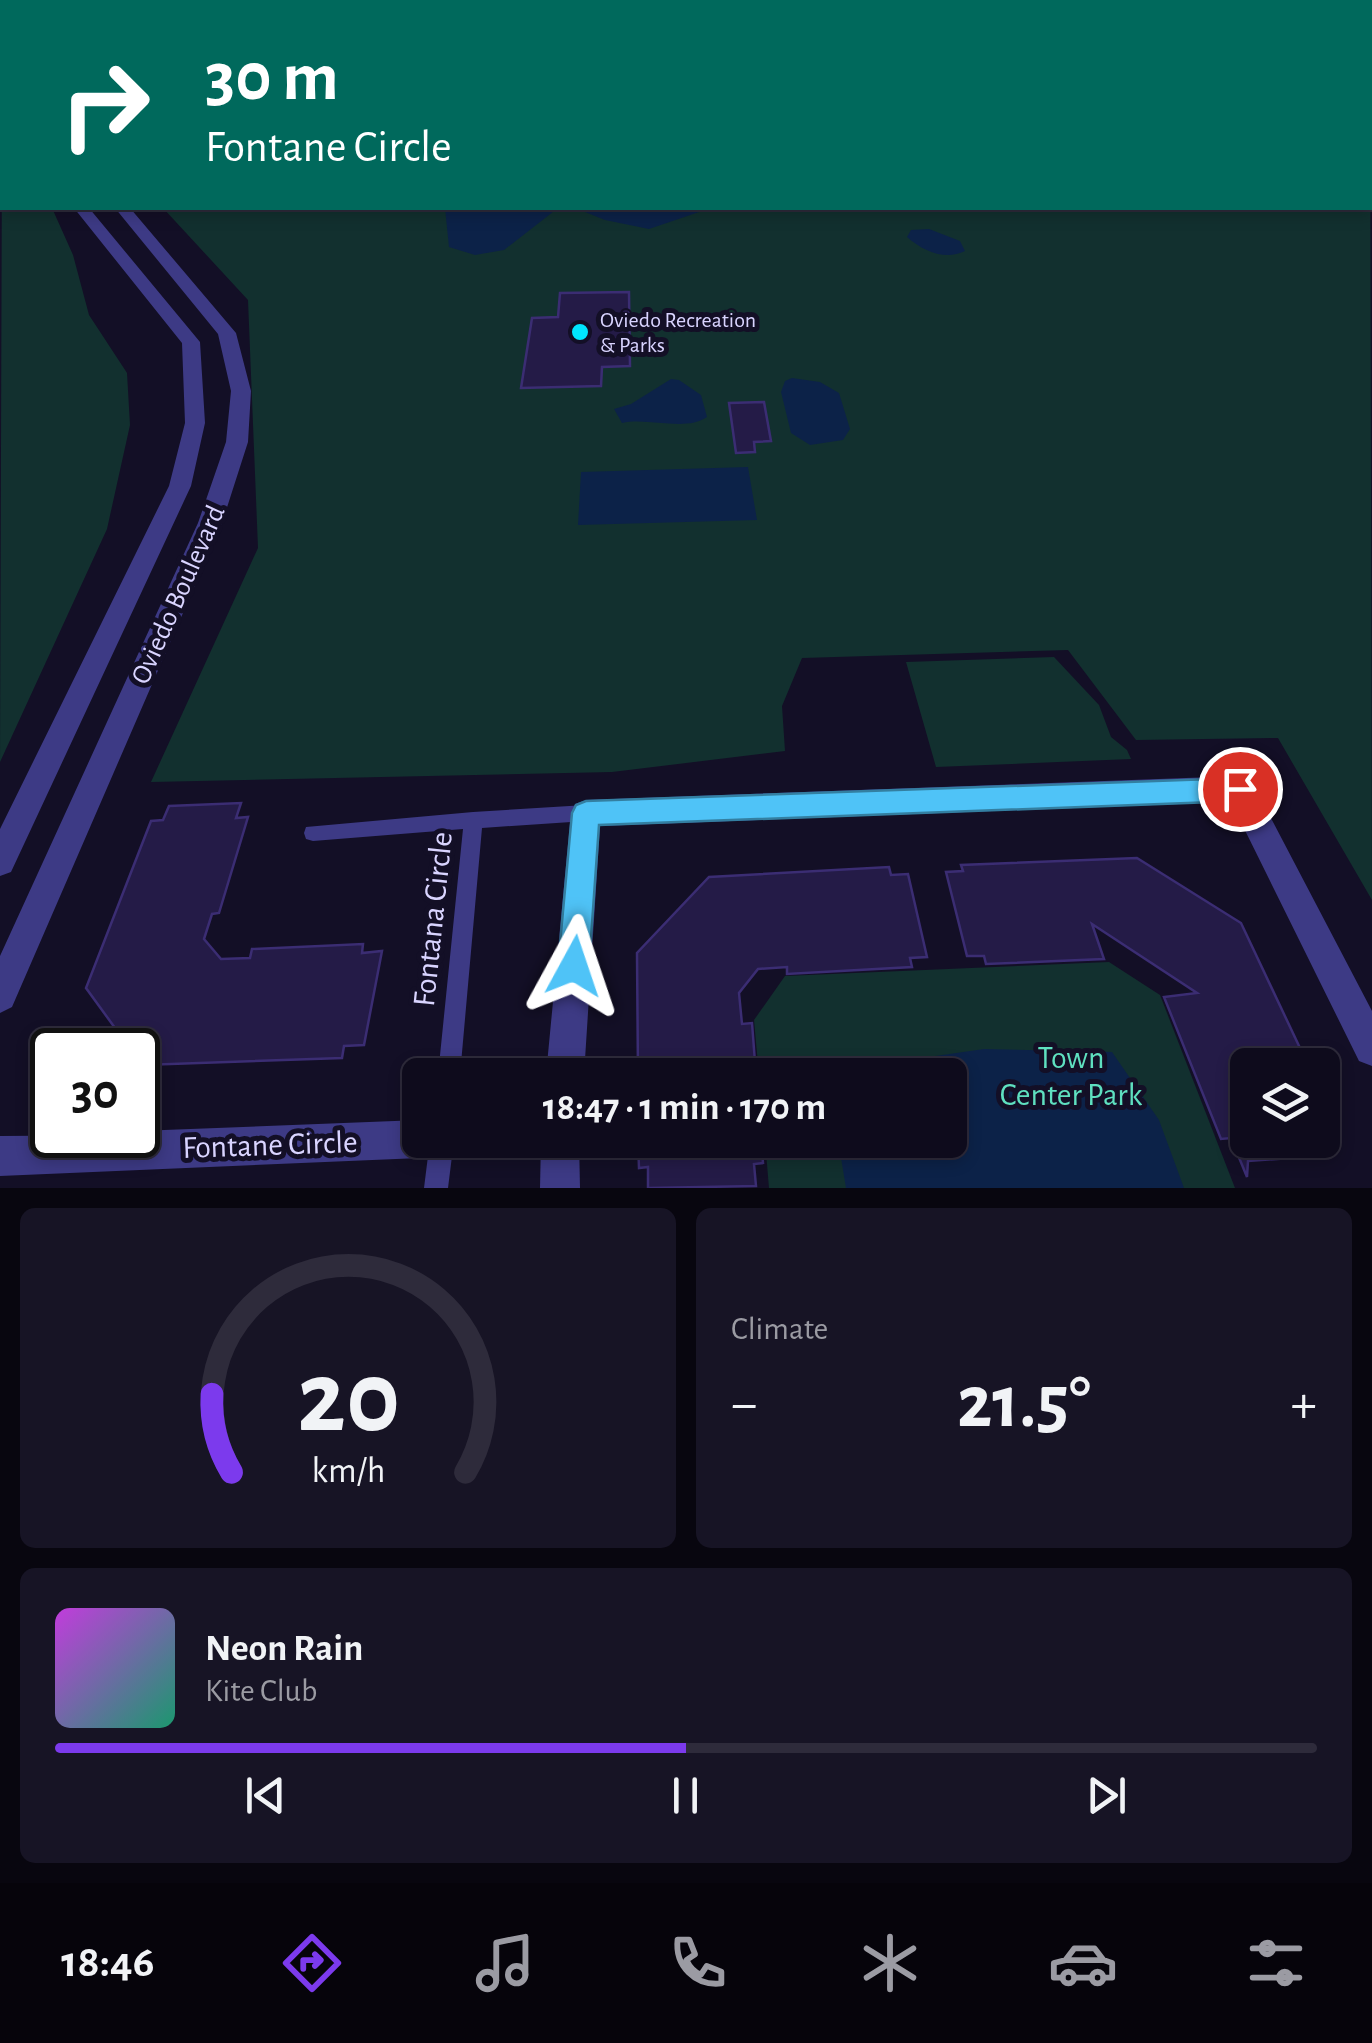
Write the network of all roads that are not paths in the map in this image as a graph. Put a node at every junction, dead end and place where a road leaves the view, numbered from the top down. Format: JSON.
{"nodes":[{"id":1,"x":1328,"y":0,"type":"edge"},
{"id":2,"x":1372,"y":0,"type":"edge"},
{"id":3,"x":83,"y":210,"type":"edge"},
{"id":4,"x":124,"y":210,"type":"edge"},
{"id":5,"x":586,"y":813,"type":"junction"},
{"id":6,"x":473,"y":820,"type":"junction"},
{"id":7,"x":313,"y":833,"type":"dead end"},
{"id":8,"x":0,"y":862,"type":"edge"},
{"id":9,"x":0,"y":995,"type":"edge"},
{"id":10,"x":1372,"y":1048,"type":"edge"},
{"id":11,"x":451,"y":1058,"type":"edge"},
{"id":12,"x":566,"y":1058,"type":"edge"},
{"id":13,"x":402,"y":1140,"type":"edge"},
{"id":14,"x":0,"y":1156,"type":"edge"},
{"id":15,"x":440,"y":1158,"type":"edge"},
{"id":16,"x":560,"y":1158,"type":"edge"},
{"id":17,"x":436,"y":1188,"type":"edge"},
{"id":18,"x":560,"y":1188,"type":"edge"}],
"edges":[{"from":1,"to":2,"type":"street"},
{"from":3,"to":8,"type":"street","name":"Oviedo Boulevard"},
{"from":4,"to":9,"type":"street","name":"Oviedo Boulevard"},
{"from":5,"to":6,"type":"lane","name":"Fontana Circle"},
{"from":5,"to":10,"type":"street"},
{"from":5,"to":12,"type":"street"},
{"from":6,"to":7,"type":"lane"},
{"from":6,"to":11,"type":"lane","name":"Fontana Circle"},
{"from":13,"to":14,"type":"street","name":"Fontane Circle"},
{"from":15,"to":17,"type":"lane"},
{"from":16,"to":18,"type":"street"}]}
